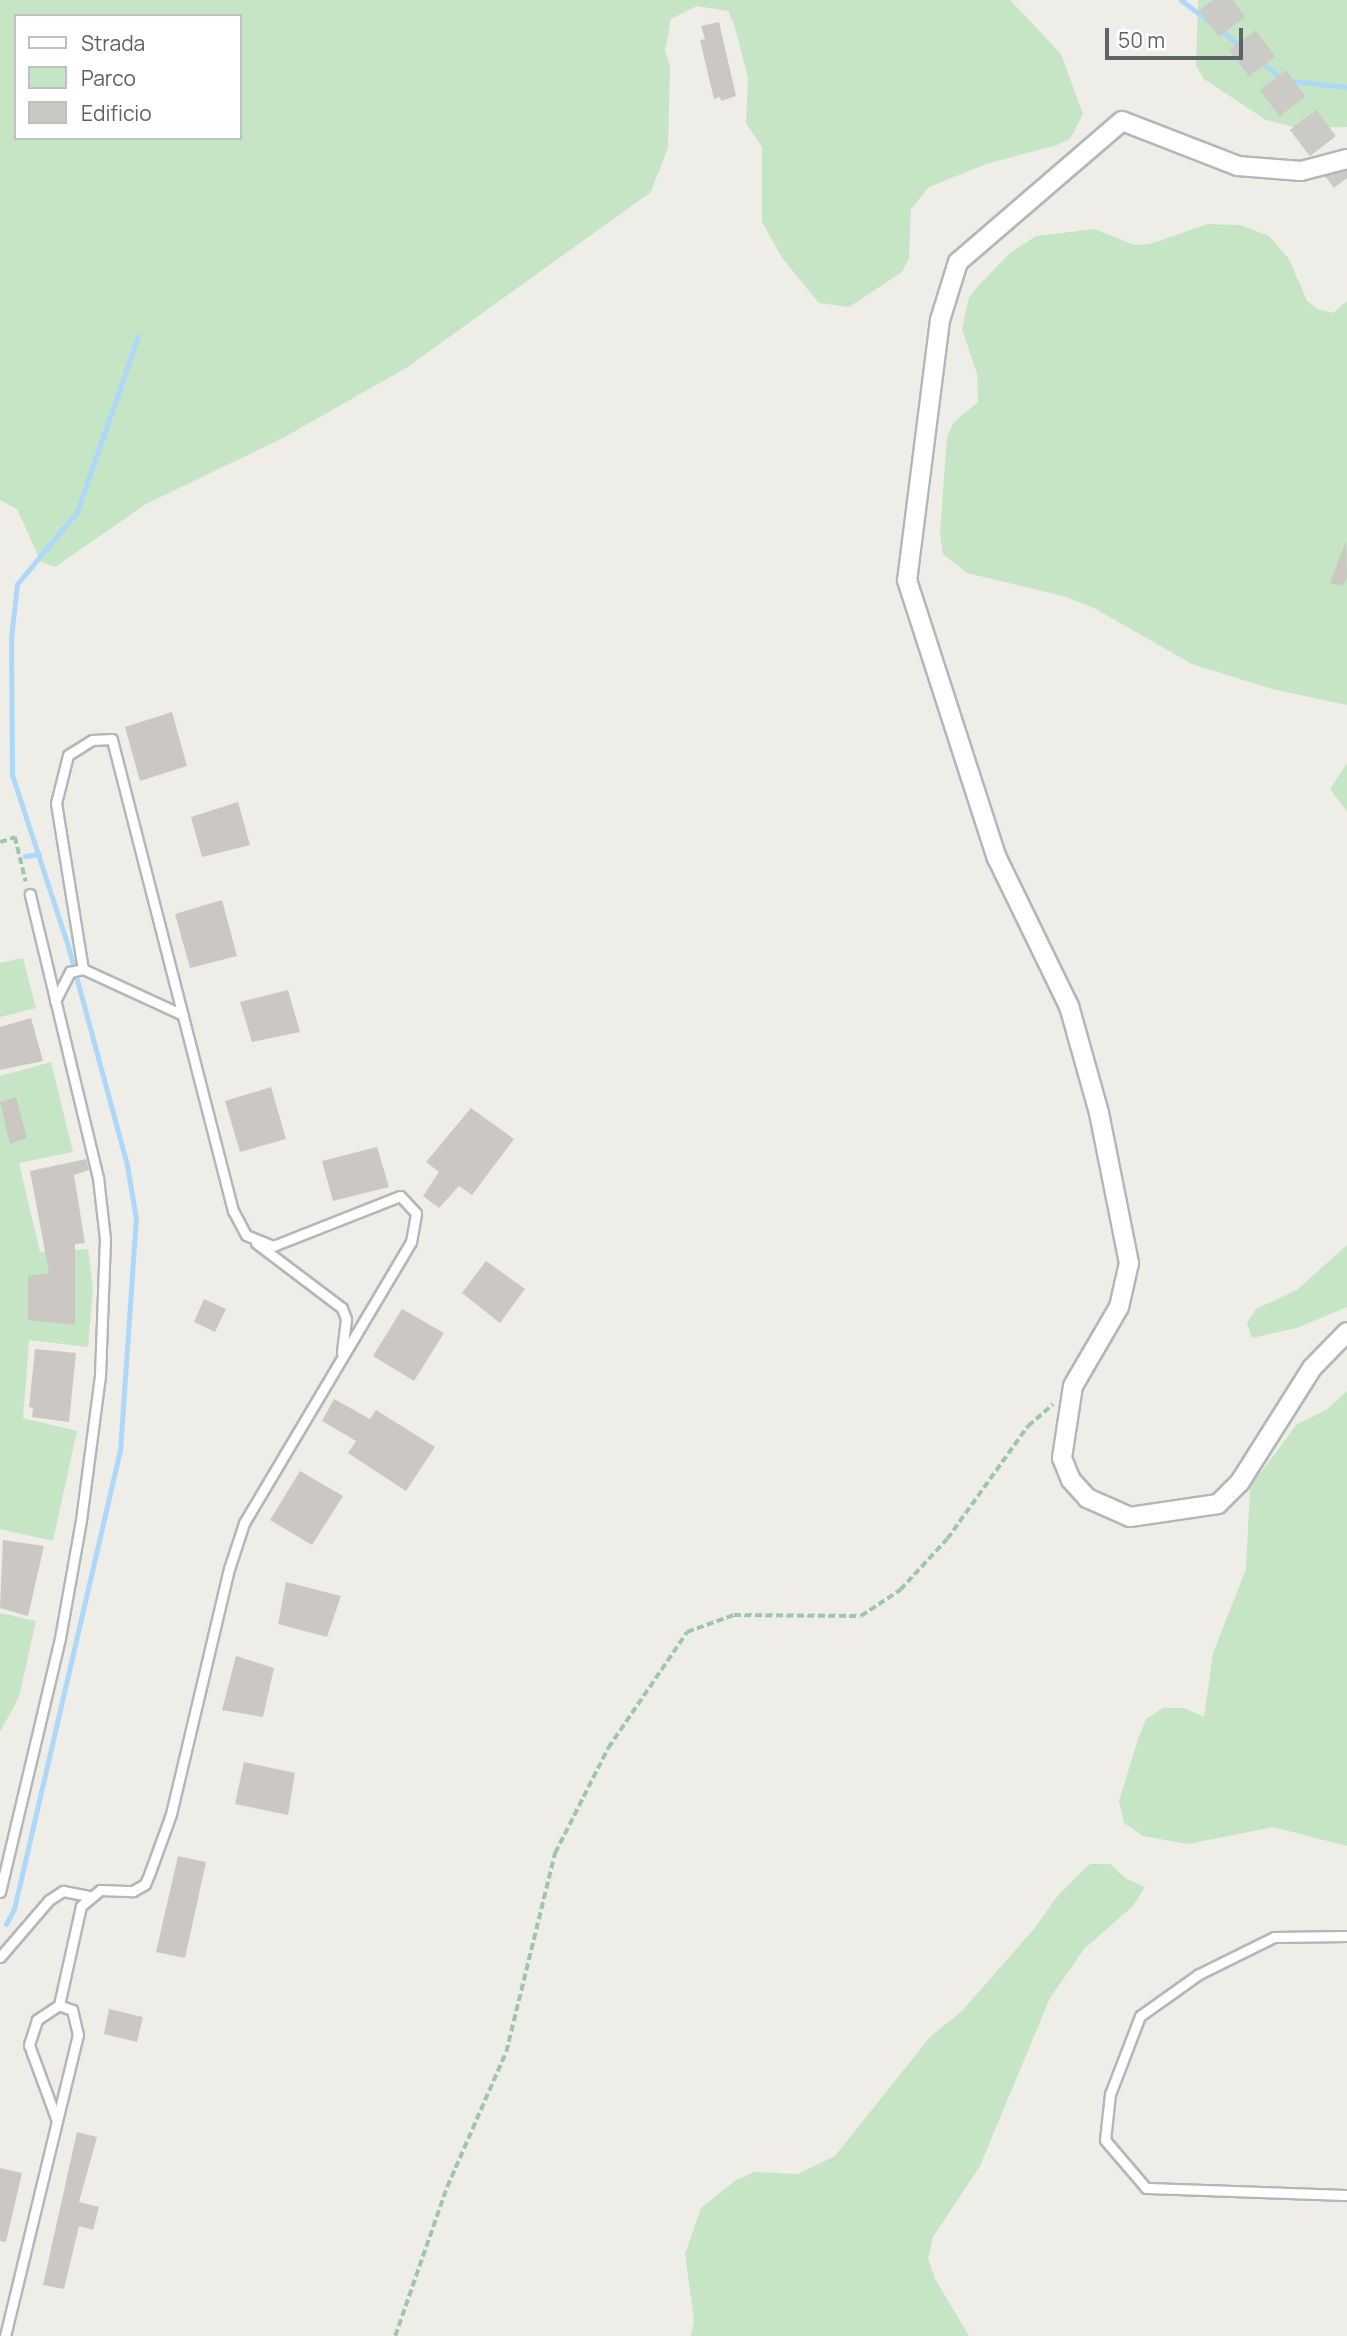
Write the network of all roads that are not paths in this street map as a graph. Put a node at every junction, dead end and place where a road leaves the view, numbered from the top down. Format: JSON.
{"nodes":[{"id":1,"x":1347,"y":159,"type":"edge"},
{"id":2,"x":30,"y":894,"type":"road end"},
{"id":3,"x":82,"y":970,"type":"junction"},
{"id":4,"x":55,"y":1001,"type":"junction"},
{"id":5,"x":183,"y":1015,"type":"junction"},
{"id":6,"x":246,"y":1235,"type":"junction"},
{"id":7,"x":1347,"y":1332,"type":"edge"},
{"id":8,"x":341,"y":1359,"type":"junction"},
{"id":9,"x":0,"y":1838,"type":"edge"},
{"id":10,"x":12,"y":1841,"type":"junction"},
{"id":11,"x":0,"y":1892,"type":"edge"},
{"id":12,"x":88,"y":1896,"type":"junction"},
{"id":13,"x":1347,"y":1936,"type":"edge"},
{"id":14,"x":0,"y":1957,"type":"edge"},
{"id":15,"x":60,"y":2005,"type":"junction"},
{"id":16,"x":57,"y":2121,"type":"junction"},
{"id":17,"x":1347,"y":2195,"type":"edge"},
{"id":18,"x":5,"y":2336,"type":"edge"}],
"edges":[{"from":1,"to":7,"type":"street"},
{"from":2,"to":4,"type":"lane"},
{"from":3,"to":4,"type":"lane"},
{"from":3,"to":5,"type":"lane"},
{"from":3,"to":5,"type":"lane"},
{"from":4,"to":10,"type":"lane"},
{"from":5,"to":6,"type":"lane"},
{"from":6,"to":8,"type":"lane"},
{"from":6,"to":8,"type":"lane"},
{"from":8,"to":12,"type":"lane"},
{"from":9,"to":10,"type":"lane"},
{"from":10,"to":11,"type":"lane"},
{"from":12,"to":14,"type":"lane"},
{"from":12,"to":15,"type":"lane"},
{"from":13,"to":17,"type":"lane"},
{"from":15,"to":16,"type":"lane"},
{"from":15,"to":16,"type":"lane"},
{"from":16,"to":18,"type":"lane"}]}
